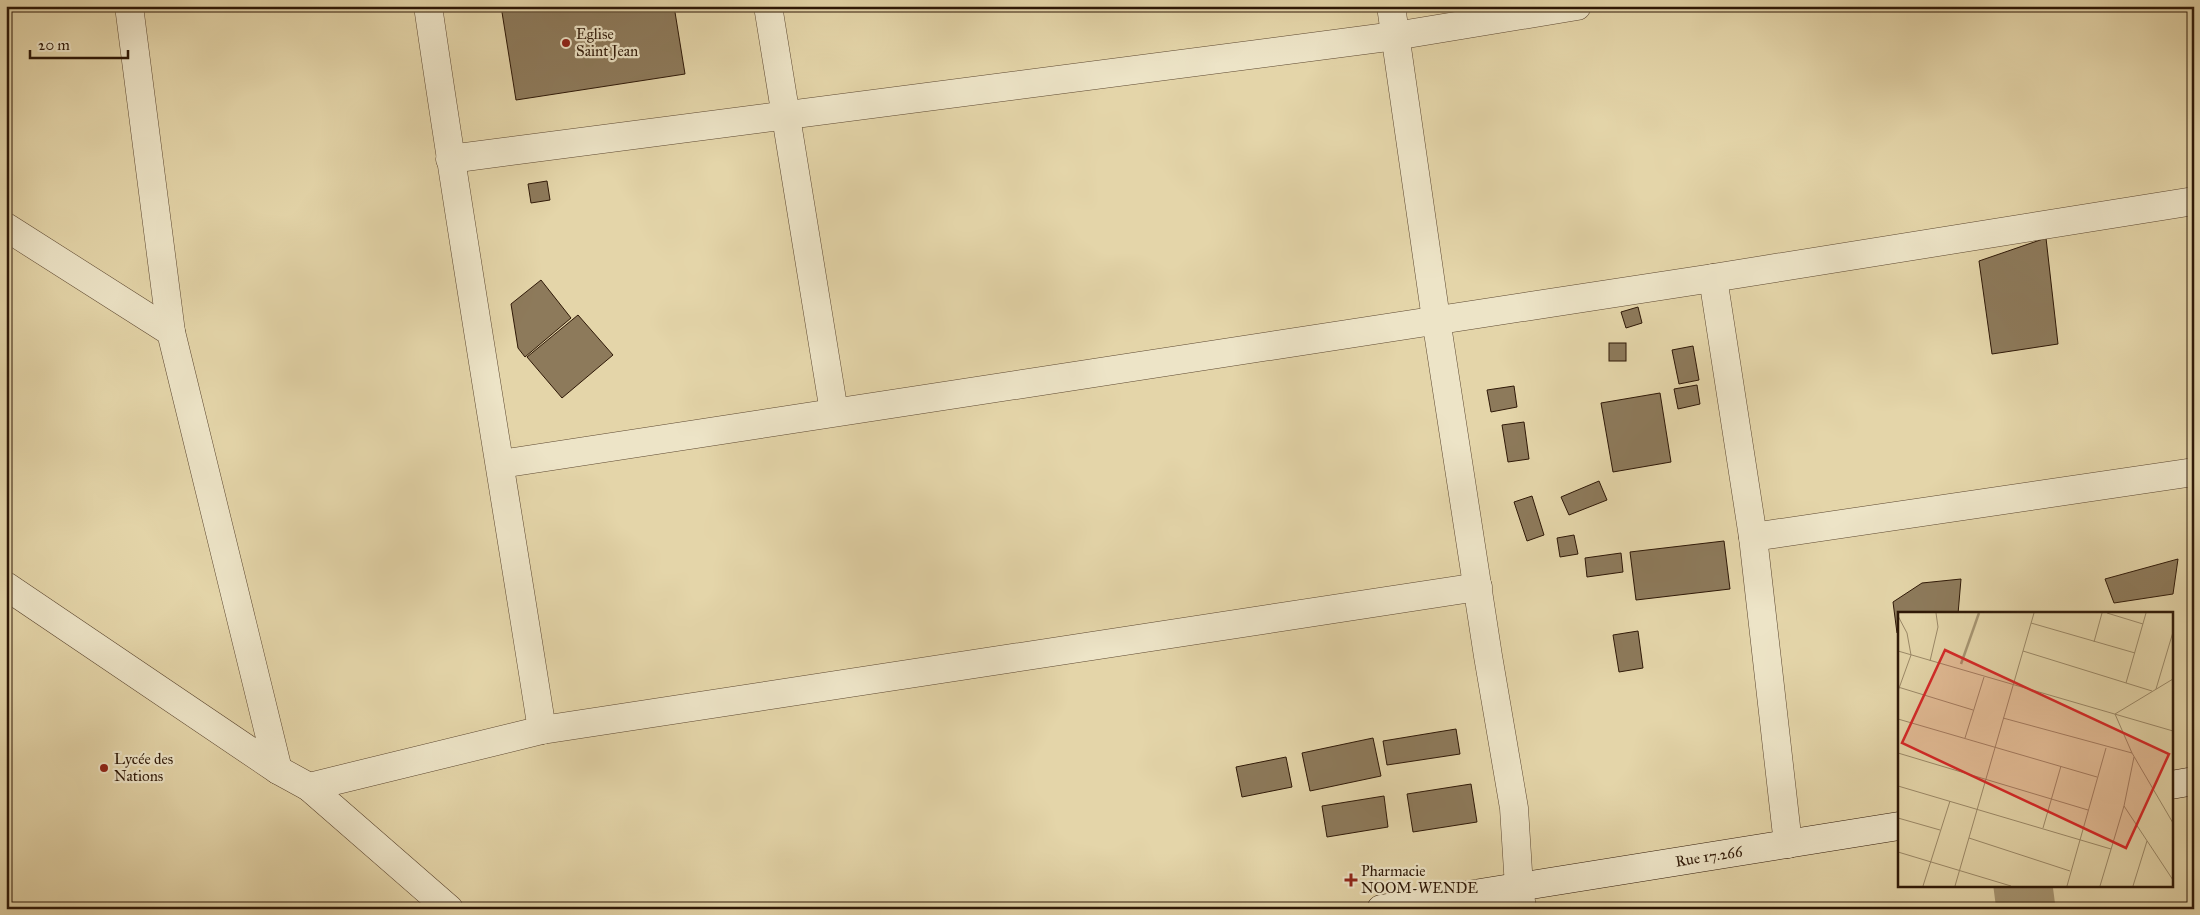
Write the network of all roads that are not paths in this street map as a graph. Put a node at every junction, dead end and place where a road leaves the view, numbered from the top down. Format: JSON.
{"nodes":[{"id":1,"x":129,"y":6,"type":"edge"},
{"id":2,"x":428,"y":6,"type":"edge"},
{"id":3,"x":768,"y":6,"type":"edge"},
{"id":4,"x":1391,"y":6,"type":"edge"},
{"id":5,"x":1577,"y":6,"type":"edge"},
{"id":6,"x":1394,"y":36,"type":"junction"},
{"id":7,"x":786,"y":115,"type":"junction"},
{"id":8,"x":450,"y":159,"type":"junction"},
{"id":9,"x":2194,"y":201,"type":"edge"},
{"id":10,"x":6,"y":227,"type":"edge"},
{"id":11,"x":1713,"y":278,"type":"junction"},
{"id":12,"x":1436,"y":319,"type":"junction"},
{"id":13,"x":171,"y":332,"type":"junction"},
{"id":14,"x":834,"y":412,"type":"junction"},
{"id":15,"x":500,"y":464,"type":"junction"},
{"id":16,"x":2194,"y":472,"type":"edge"},
{"id":17,"x":1754,"y":537,"type":"junction"},
{"id":18,"x":6,"y":586,"type":"edge"},
{"id":19,"x":1478,"y":587,"type":"junction"},
{"id":20,"x":542,"y":730,"type":"junction"},
{"id":21,"x":278,"y":770,"type":"junction"},
{"id":22,"x":2194,"y":781,"type":"edge"},
{"id":23,"x":2172,"y":785,"type":"edge"},
{"id":24,"x":309,"y":787,"type":"junction"},
{"id":25,"x":1898,"y":826,"type":"edge"},
{"id":26,"x":1788,"y":844,"type":"junction"},
{"id":27,"x":1520,"y":898,"type":"edge"},
{"id":28,"x":449,"y":909,"type":"edge"},
{"id":29,"x":1381,"y":909,"type":"edge"}],
"edges":[{"from":1,"to":13,"type":"street"},
{"from":2,"to":8,"type":"street"},
{"from":3,"to":7,"type":"street"},
{"from":4,"to":6,"type":"street"},
{"from":5,"to":6,"type":"street"},
{"from":6,"to":7,"type":"street"},
{"from":6,"to":12,"type":"street"},
{"from":7,"to":8,"type":"street"},
{"from":7,"to":14,"type":"street"},
{"from":8,"to":15,"type":"street"},
{"from":9,"to":11,"type":"street"},
{"from":10,"to":13,"type":"street"},
{"from":11,"to":12,"type":"street"},
{"from":11,"to":17,"type":"street"},
{"from":12,"to":14,"type":"street"},
{"from":12,"to":19,"type":"street"},
{"from":13,"to":21,"type":"street"},
{"from":14,"to":15,"type":"street"},
{"from":15,"to":20,"type":"street"},
{"from":16,"to":17,"type":"street"},
{"from":17,"to":26,"type":"street"},
{"from":18,"to":21,"type":"street"},
{"from":19,"to":20,"type":"street"},
{"from":19,"to":27,"type":"street"},
{"from":20,"to":24,"type":"street"},
{"from":21,"to":24,"type":"street"},
{"from":22,"to":23,"type":"street"},
{"from":24,"to":28,"type":"street"},
{"from":25,"to":26,"type":"street","name":"Rue 17.266"},
{"from":26,"to":27,"type":"street","name":"Rue 17.266"},
{"from":27,"to":29,"type":"street","name":"Rue 17.266"}]}
